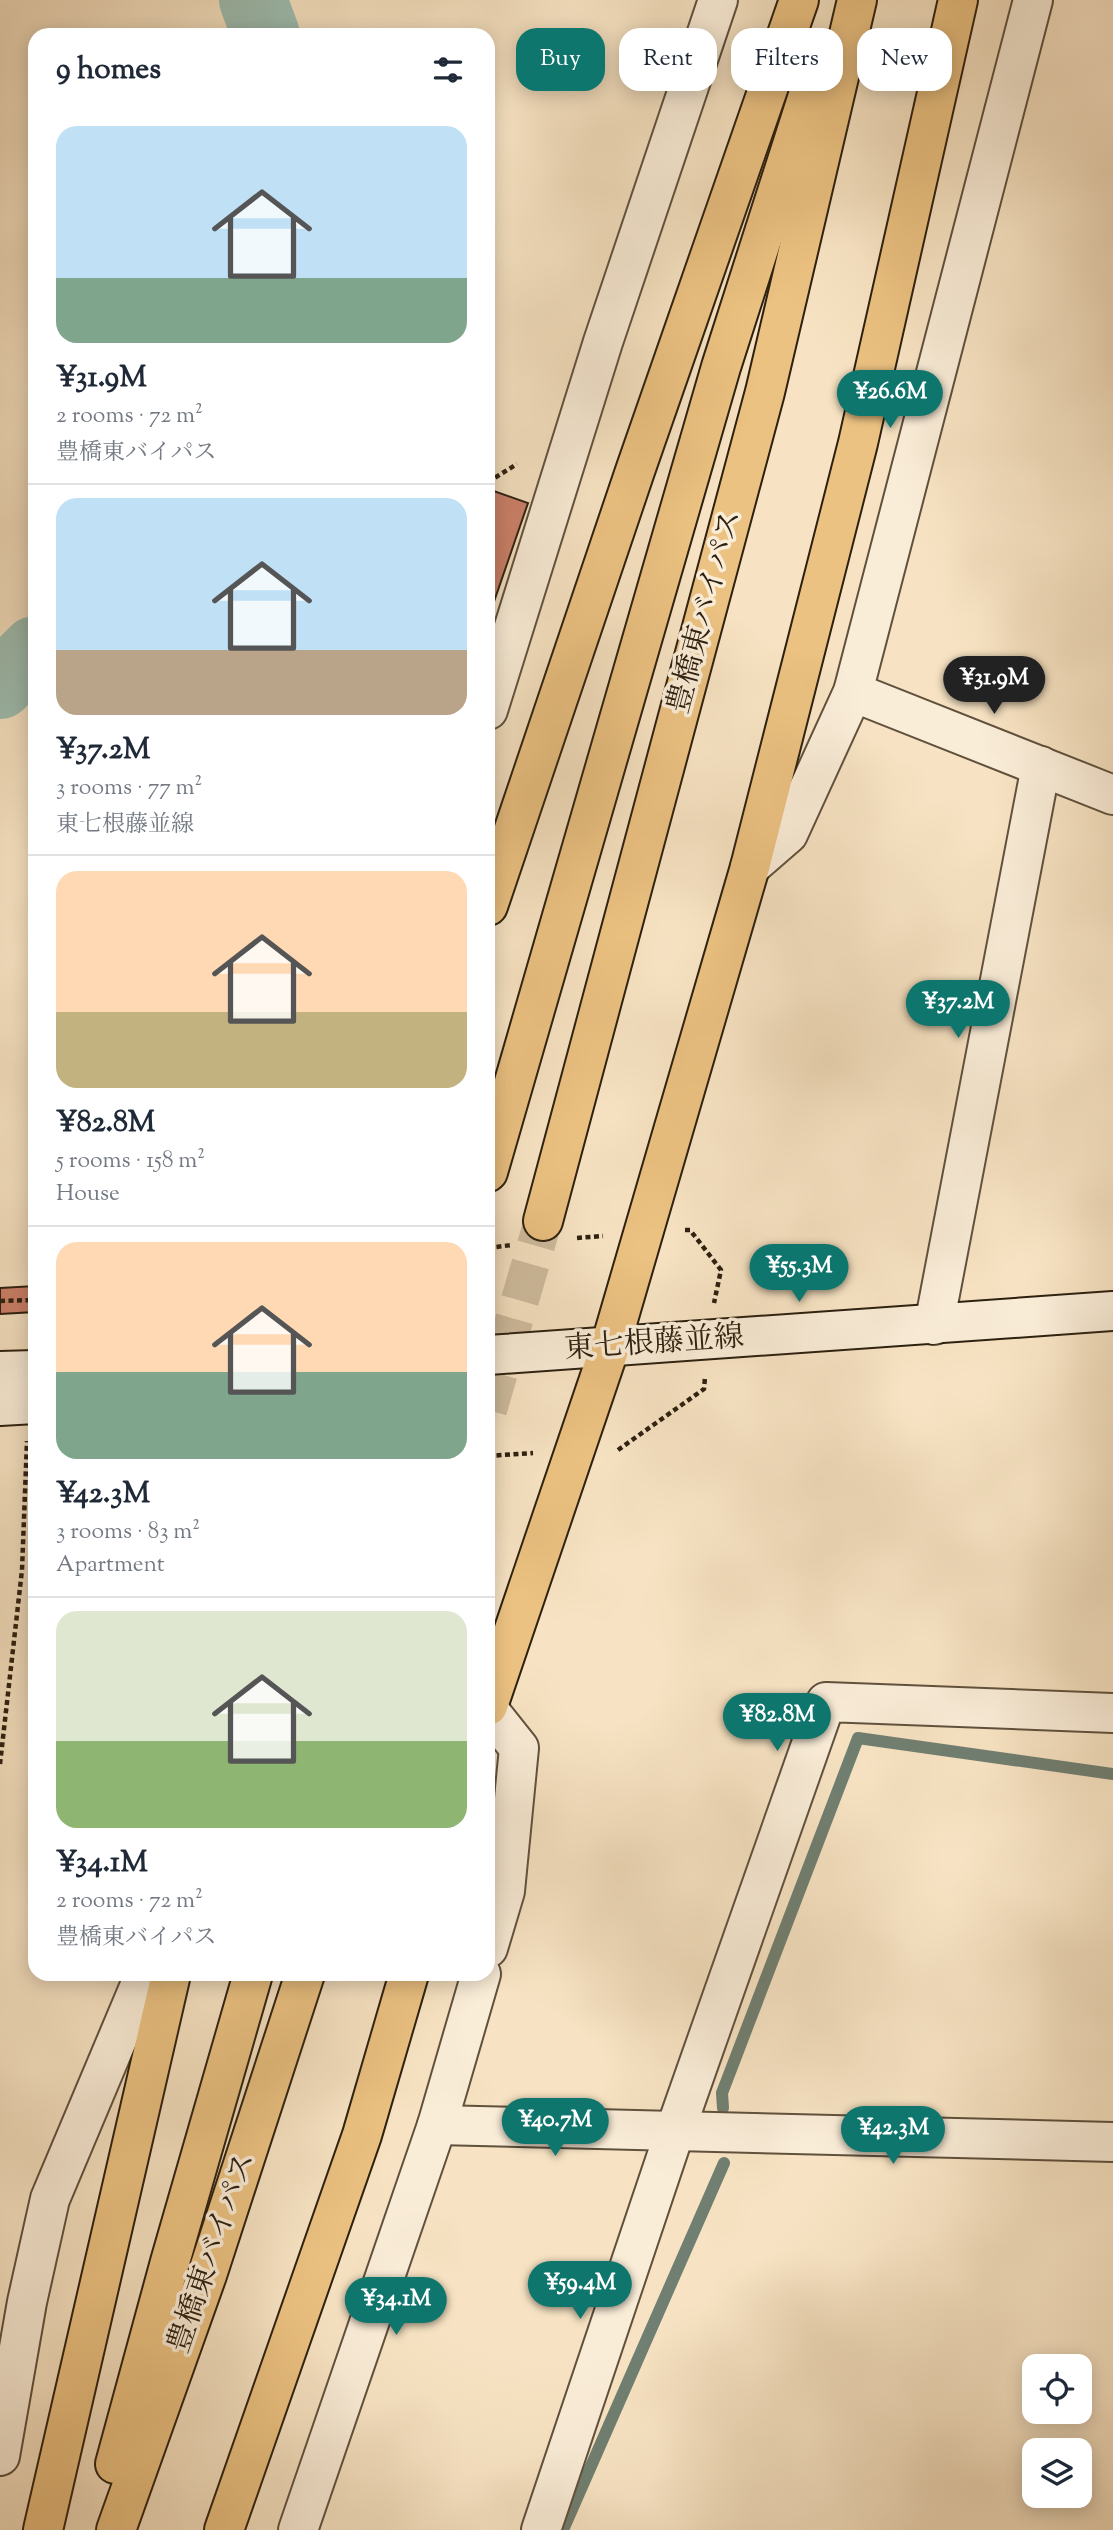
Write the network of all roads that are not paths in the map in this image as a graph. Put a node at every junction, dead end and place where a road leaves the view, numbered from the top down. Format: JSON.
{"nodes":[{"id":1,"x":718,"y":0,"type":"edge"},
{"id":2,"x":799,"y":0,"type":"edge"},
{"id":3,"x":838,"y":0,"type":"edge"},
{"id":4,"x":857,"y":0,"type":"edge"},
{"id":5,"x":958,"y":0,"type":"edge"},
{"id":6,"x":1033,"y":0,"type":"edge"},
{"id":7,"x":495,"y":688,"type":"edge"},
{"id":8,"x":853,"y":692,"type":"junction"},
{"id":9,"x":1041,"y":766,"type":"junction"},
{"id":10,"x":1113,"y":795,"type":"edge"},
{"id":11,"x":750,"y":867,"type":"junction"},
{"id":12,"x":495,"y":885,"type":"edge"},
{"id":13,"x":495,"y":1148,"type":"edge"},
{"id":14,"x":543,"y":1221,"type":"tunnel mouth"},
{"id":15,"x":1113,"y":1311,"type":"edge"},
{"id":16,"x":934,"y":1325,"type":"junction"},
{"id":17,"x":610,"y":1347,"type":"junction"},
{"id":18,"x":495,"y":1354,"type":"edge"},
{"id":19,"x":28,"y":1370,"type":"edge"},
{"id":20,"x":0,"y":1371,"type":"edge"},
{"id":21,"x":0,"y":1406,"type":"edge"},
{"id":22,"x":28,"y":1419,"type":"edge"},
{"id":23,"x":495,"y":1686,"type":"edge"},
{"id":24,"x":1113,"y":1713,"type":"edge"},
{"id":25,"x":495,"y":1716,"type":"edge"},
{"id":26,"x":495,"y":1925,"type":"edge"},
{"id":27,"x":143,"y":1981,"type":"edge"},
{"id":28,"x":169,"y":1981,"type":"edge"},
{"id":29,"x":251,"y":1981,"type":"edge"},
{"id":30,"x":303,"y":1981,"type":"edge"},
{"id":31,"x":407,"y":1981,"type":"edge"},
{"id":32,"x":479,"y":1981,"type":"edge"},
{"id":33,"x":438,"y":2125,"type":"junction"},
{"id":34,"x":675,"y":2131,"type":"junction"},
{"id":35,"x":1113,"y":2142,"type":"edge"},
{"id":36,"x":13,"y":2302,"type":"edge"},
{"id":37,"x":0,"y":2456,"type":"edge"},
{"id":38,"x":43,"y":2530,"type":"edge"},
{"id":39,"x":97,"y":2530,"type":"edge"},
{"id":40,"x":116,"y":2530,"type":"edge"},
{"id":41,"x":224,"y":2530,"type":"edge"},
{"id":42,"x":298,"y":2530,"type":"edge"},
{"id":43,"x":541,"y":2530,"type":"edge"}],
"edges":[{"from":1,"to":7,"type":"street"},
{"from":2,"to":12,"type":"highway"},
{"from":3,"to":13,"type":"highway","name":"豊橋東バイパス"},
{"from":4,"to":14,"type":"highway","name":"豊橋東バイパス"},
{"from":5,"to":11,"type":"highway"},
{"from":6,"to":8,"type":"street"},
{"from":8,"to":9,"type":"street"},
{"from":8,"to":11,"type":"street"},
{"from":9,"to":10,"type":"street"},
{"from":9,"to":16,"type":"street"},
{"from":11,"to":17,"type":"highway"},
{"from":15,"to":16,"type":"street","name":"東七根藤並線"},
{"from":16,"to":17,"type":"street","name":"東七根藤並線"},
{"from":17,"to":18,"type":"street","name":"東七根藤並線"},
{"from":17,"to":23,"type":"highway"},
{"from":19,"to":20,"type":"street"},
{"from":21,"to":22,"type":"street"},
{"from":24,"to":34,"type":"street"},
{"from":25,"to":26,"type":"street"},
{"from":27,"to":36,"type":"street"},
{"from":28,"to":38,"type":"highway"},
{"from":29,"to":39,"type":"highway","name":"豊橋東バイパス"},
{"from":30,"to":40,"type":"highway","name":"豊橋東バイパス"},
{"from":31,"to":41,"type":"highway"},
{"from":32,"to":33,"type":"street"},
{"from":33,"to":34,"type":"street"},
{"from":33,"to":42,"type":"street"},
{"from":34,"to":35,"type":"street"},
{"from":34,"to":43,"type":"street"},
{"from":36,"to":37,"type":"street"}]}
